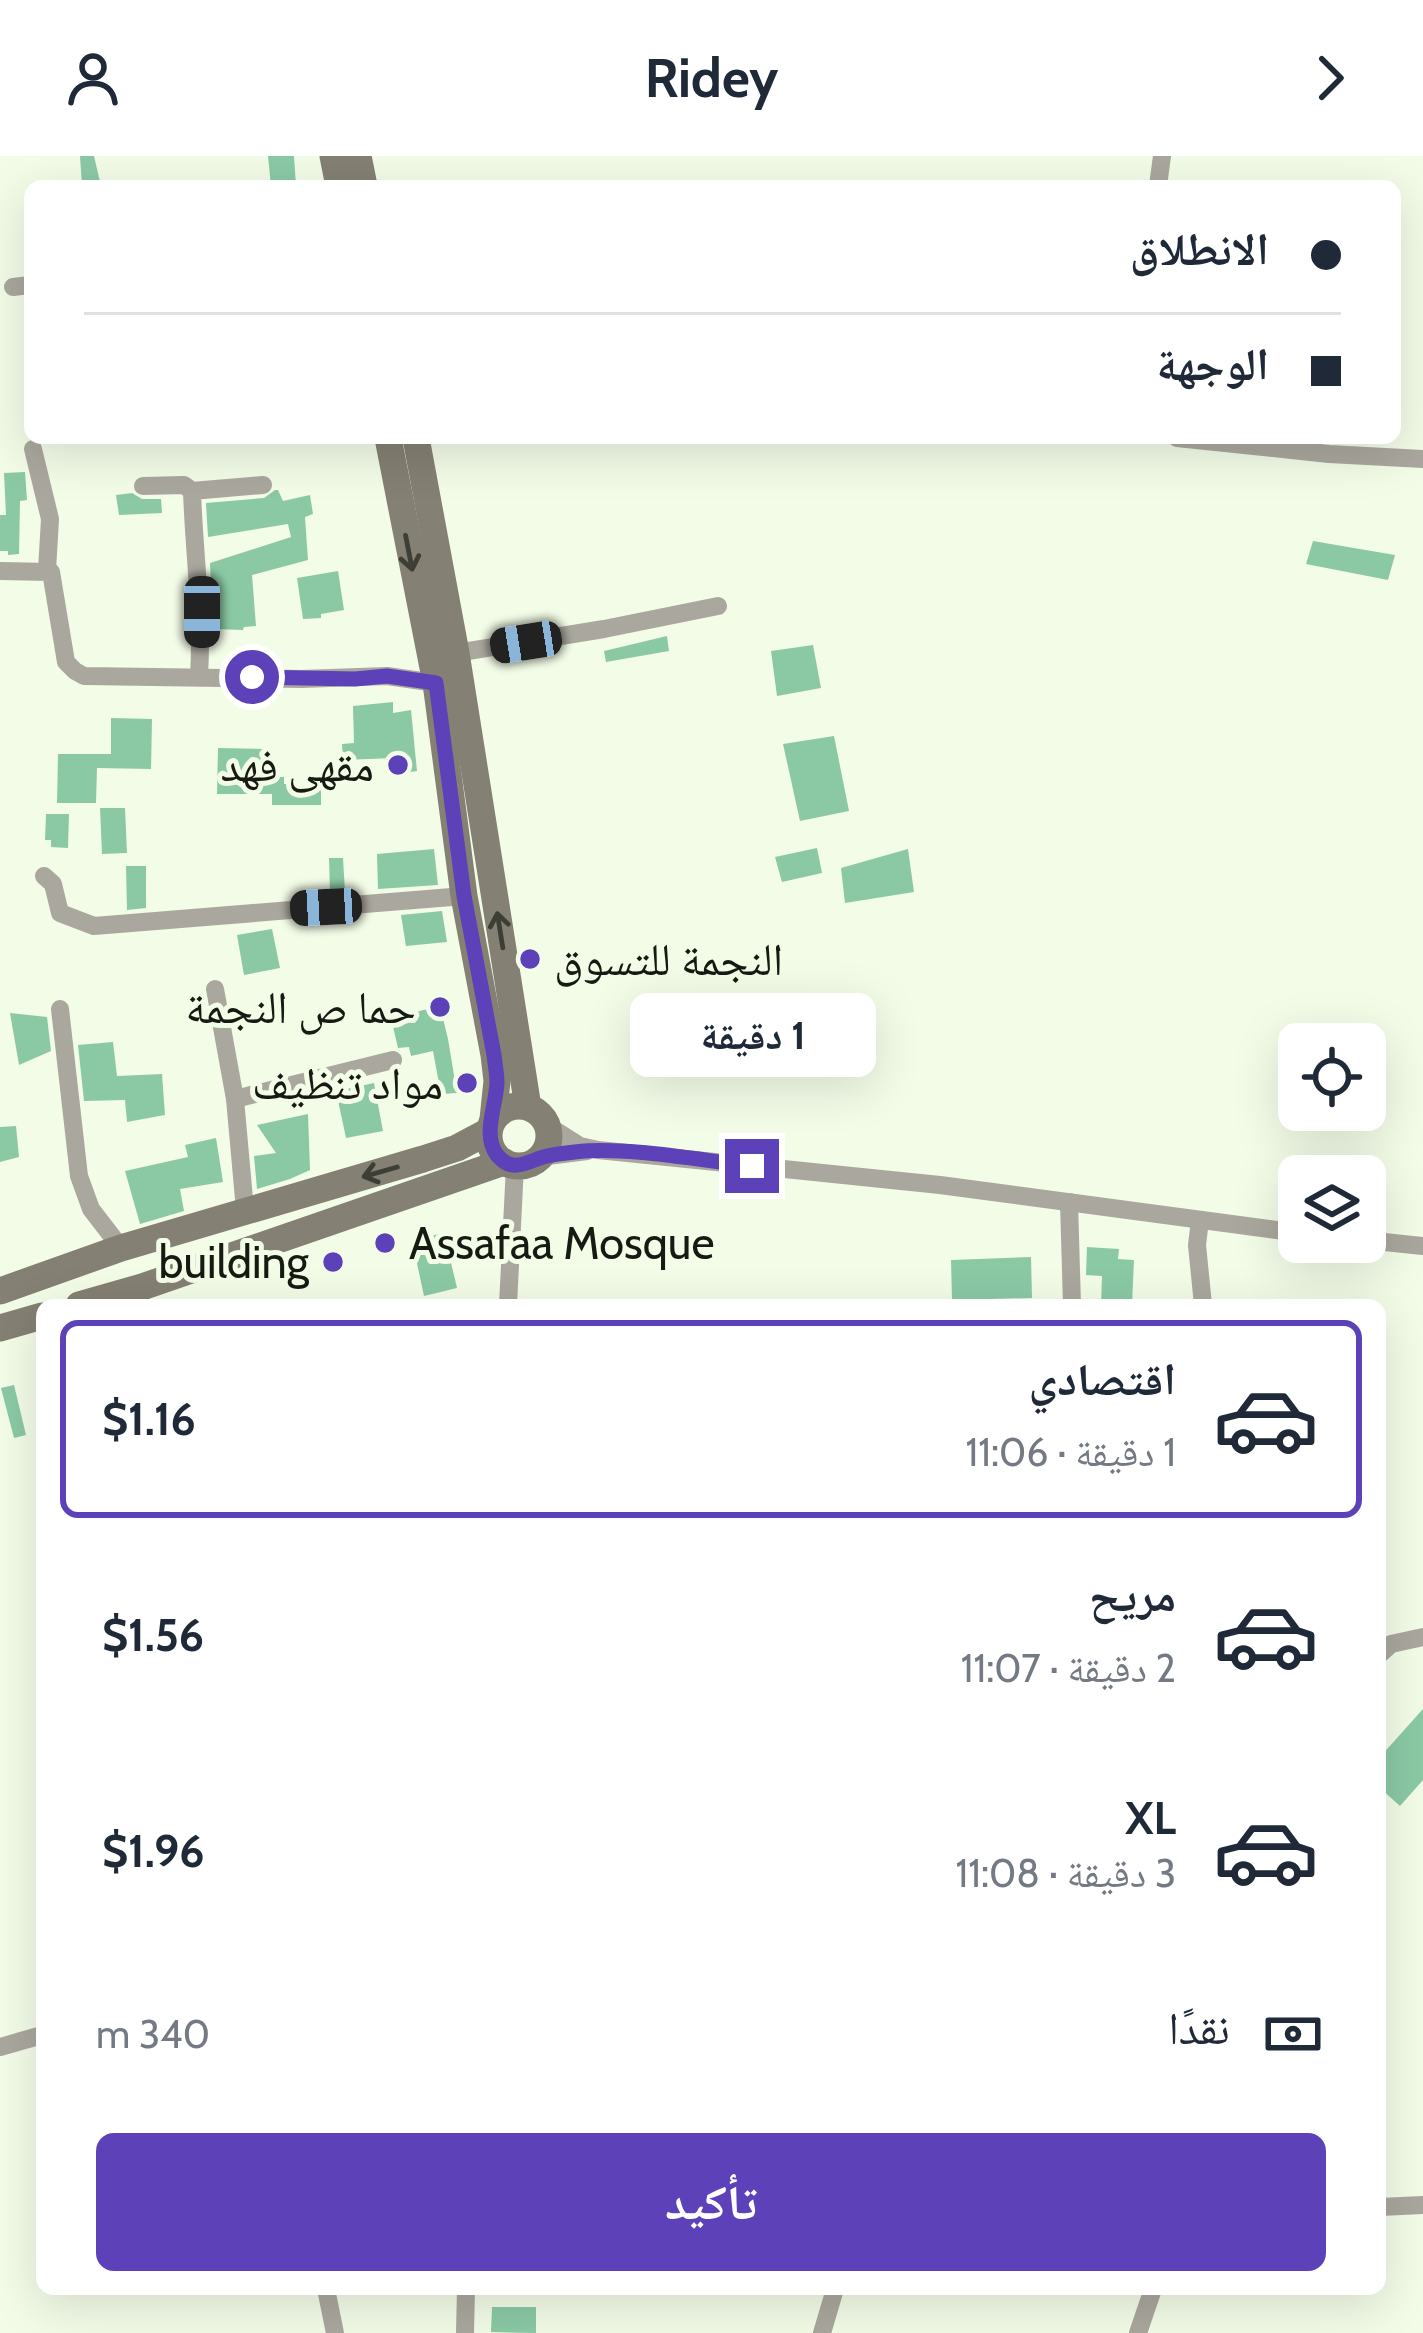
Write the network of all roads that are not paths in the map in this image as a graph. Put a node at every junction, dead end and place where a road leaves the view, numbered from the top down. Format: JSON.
{"nodes":[{"id":1,"x":389,"y":444,"type":"edge"},
{"id":2,"x":417,"y":444,"type":"edge"},
{"id":3,"x":1234,"y":444,"type":"edge"},
{"id":4,"x":33,"y":449,"type":"dead end"},
{"id":5,"x":1423,"y":458,"type":"edge"},
{"id":6,"x":263,"y":485,"type":"dead end"},
{"id":7,"x":143,"y":486,"type":"dead end"},
{"id":8,"x":192,"y":490,"type":"junction"},
{"id":9,"x":47,"y":570,"type":"junction"},
{"id":10,"x":0,"y":571,"type":"edge"},
{"id":11,"x":718,"y":606,"type":"dead end"},
{"id":12,"x":456,"y":652,"type":"junction"},
{"id":13,"x":200,"y":676,"type":"junction"},
{"id":14,"x":436,"y":683,"type":"junction"},
{"id":15,"x":44,"y":876,"type":"dead end"},
{"id":16,"x":464,"y":896,"type":"junction"},
{"id":17,"x":215,"y":989,"type":"dead end"},
{"id":18,"x":60,"y":1009,"type":"dead end"},
{"id":19,"x":393,"y":1060,"type":"dead end"},
{"id":20,"x":235,"y":1099,"type":"junction"},
{"id":21,"x":538,"y":1116,"type":"junction"},
{"id":22,"x":491,"y":1125,"type":"junction"},
{"id":23,"x":598,"y":1150,"type":"junction"},
{"id":24,"x":520,"y":1162,"type":"junction"},
{"id":25,"x":1069,"y":1202,"type":"junction"},
{"id":26,"x":245,"y":1210,"type":"junction"},
{"id":27,"x":1200,"y":1220,"type":"junction"},
{"id":28,"x":1278,"y":1230,"type":"edge"},
{"id":29,"x":1386,"y":1242,"type":"edge"},
{"id":30,"x":1423,"y":1246,"type":"edge"},
{"id":31,"x":121,"y":1248,"type":"junction"},
{"id":32,"x":0,"y":1292,"type":"edge"},
{"id":33,"x":100,"y":1299,"type":"edge"},
{"id":34,"x":509,"y":1299,"type":"edge"},
{"id":35,"x":1072,"y":1299,"type":"edge"},
{"id":36,"x":1202,"y":1299,"type":"edge"},
{"id":37,"x":36,"y":1318,"type":"edge"},
{"id":38,"x":0,"y":1328,"type":"edge"},
{"id":39,"x":1423,"y":1637,"type":"edge"},
{"id":40,"x":1386,"y":1649,"type":"edge"},
{"id":41,"x":36,"y":2038,"type":"edge"},
{"id":42,"x":0,"y":2048,"type":"edge"},
{"id":43,"x":1423,"y":2205,"type":"edge"},
{"id":44,"x":1386,"y":2207,"type":"edge"},
{"id":45,"x":327,"y":2295,"type":"edge"},
{"id":46,"x":466,"y":2295,"type":"edge"},
{"id":47,"x":833,"y":2295,"type":"edge"},
{"id":48,"x":1151,"y":2295,"type":"edge"},
{"id":49,"x":335,"y":2333,"type":"edge"},
{"id":50,"x":465,"y":2333,"type":"edge"},
{"id":51,"x":822,"y":2333,"type":"edge"},
{"id":52,"x":1138,"y":2333,"type":"edge"}],
"edges":[{"from":1,"to":14,"type":"main road","one_way":true},
{"from":2,"to":12,"type":"main road"},
{"from":3,"to":5,"type":"street"},
{"from":4,"to":9,"type":"street"},
{"from":6,"to":8,"type":"street"},
{"from":7,"to":8,"type":"street"},
{"from":8,"to":13,"type":"street"},
{"from":9,"to":10,"type":"street"},
{"from":9,"to":13,"type":"street"},
{"from":11,"to":12,"type":"street"},
{"from":21,"to":12,"type":"main road","one_way":true},
{"from":13,"to":14,"type":"street"},
{"from":14,"to":16,"type":"main road"},
{"from":15,"to":16,"type":"street"},
{"from":16,"to":22,"type":"main road"},
{"from":17,"to":20,"type":"street"},
{"from":18,"to":31,"type":"street"},
{"from":19,"to":20,"type":"street"},
{"from":20,"to":26,"type":"street"},
{"from":21,"to":22,"type":"main road"},
{"from":21,"to":23,"type":"street"},
{"from":21,"to":24,"type":"main road"},
{"from":22,"to":24,"type":"main road"},
{"from":22,"to":26,"type":"main road","one_way":true},
{"from":23,"to":24,"type":"street"},
{"from":23,"to":25,"type":"street"},
{"from":24,"to":33,"type":"main road"},
{"from":24,"to":34,"type":"street"},
{"from":25,"to":27,"type":"street"},
{"from":25,"to":35,"type":"street"},
{"from":26,"to":31,"type":"main road"},
{"from":27,"to":28,"type":"street"},
{"from":27,"to":36,"type":"street"},
{"from":29,"to":30,"type":"street"},
{"from":31,"to":32,"type":"main road"},
{"from":37,"to":38,"type":"main road"},
{"from":39,"to":40,"type":"street"},
{"from":41,"to":42,"type":"street"},
{"from":43,"to":44,"type":"street"},
{"from":45,"to":49,"type":"street"},
{"from":46,"to":50,"type":"street"},
{"from":47,"to":51,"type":"street"},
{"from":48,"to":52,"type":"street"}]}
